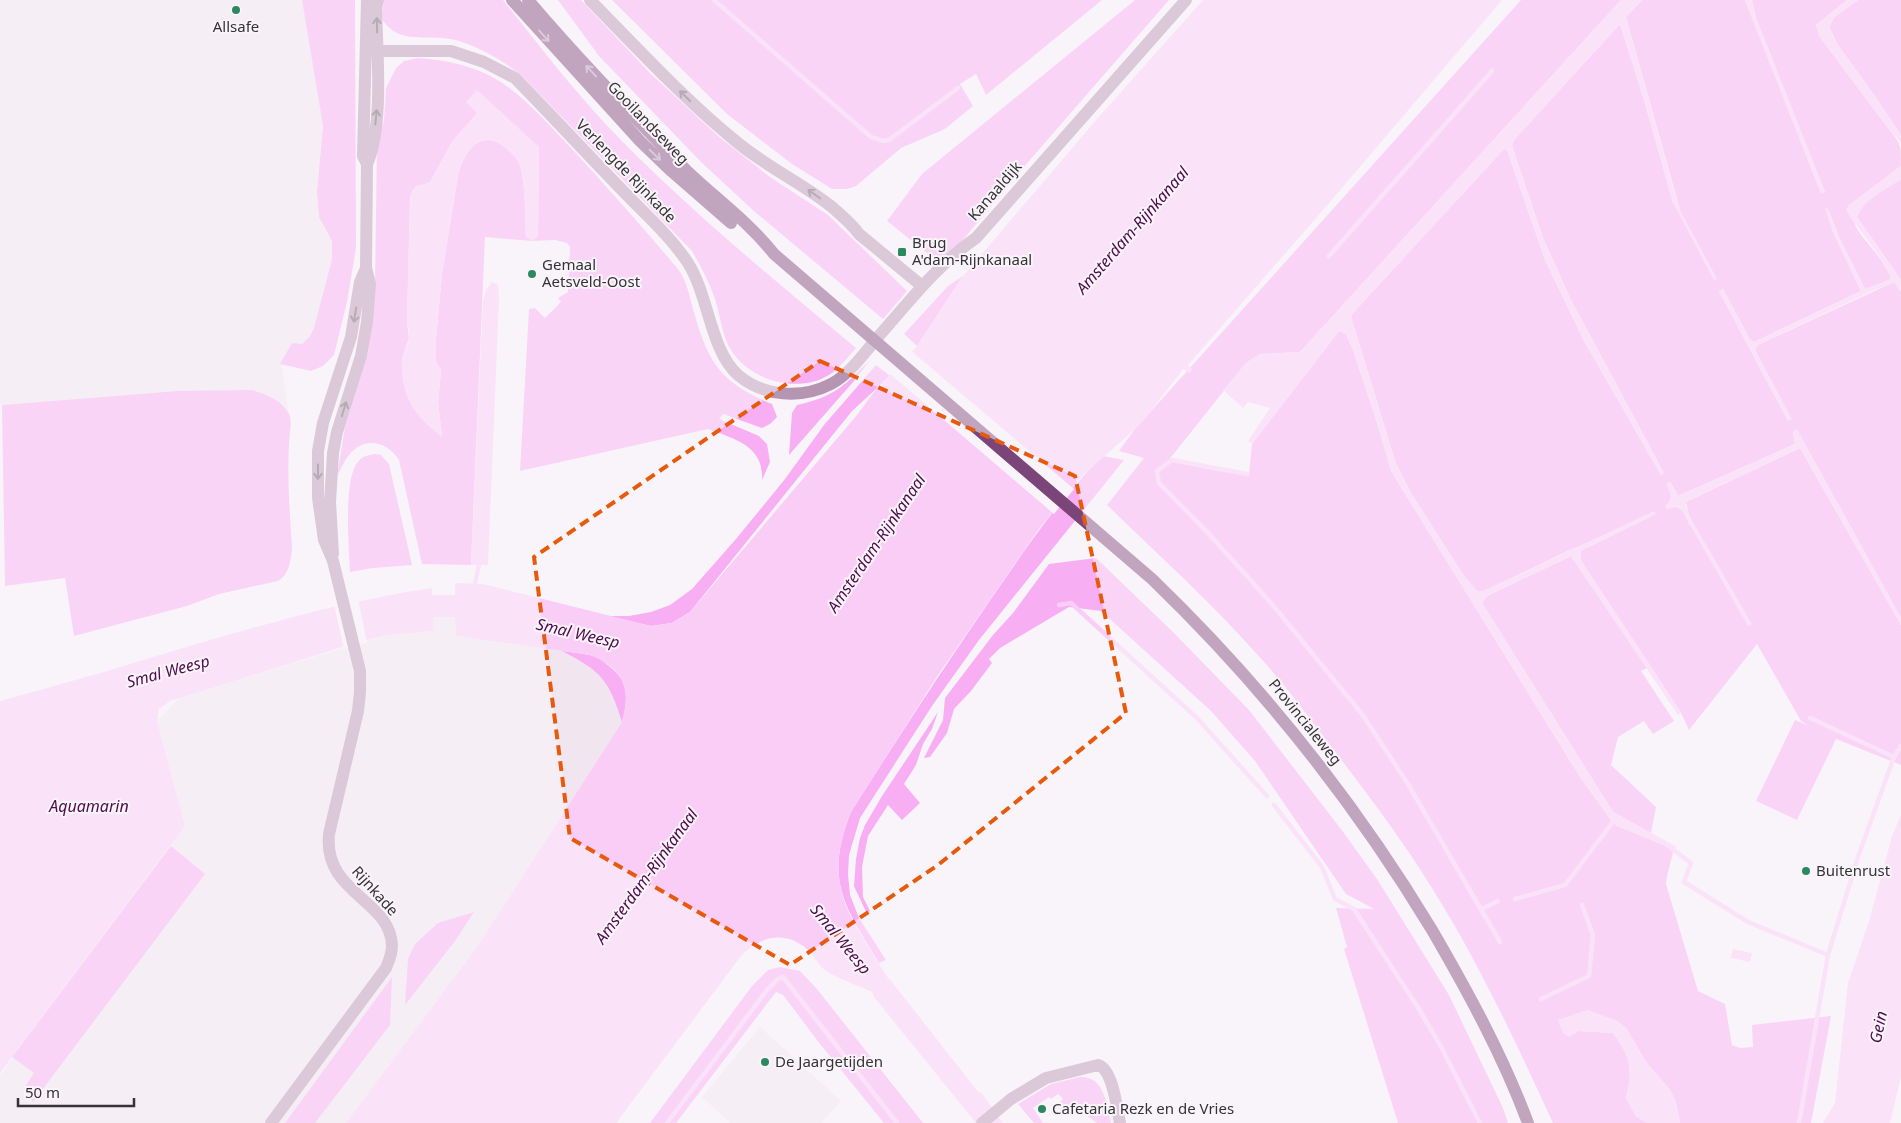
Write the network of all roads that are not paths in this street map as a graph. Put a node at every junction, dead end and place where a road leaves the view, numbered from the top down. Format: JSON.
{"nodes":[{"id":1,"x":367,"y":0,"type":"edge"},
{"id":2,"x":378,"y":0,"type":"edge"},
{"id":3,"x":512,"y":0,"type":"edge"},
{"id":4,"x":528,"y":0,"type":"edge"},
{"id":5,"x":590,"y":0,"type":"edge"},
{"id":6,"x":1186,"y":0,"type":"edge"},
{"id":7,"x":372,"y":51,"type":"junction"},
{"id":8,"x":774,"y":254,"type":"junction"},
{"id":9,"x":922,"y":286,"type":"junction"},
{"id":10,"x":787,"y":395,"type":"joint"},
{"id":11,"x":962,"y":415,"type":"joint"},
{"id":12,"x":271,"y":1123,"type":"edge"},
{"id":13,"x":982,"y":1123,"type":"edge"},
{"id":14,"x":1120,"y":1123,"type":"edge"},
{"id":15,"x":1528,"y":1123,"type":"edge"}],
"edges":[{"from":1,"to":7,"type":"street"},
{"from":7,"to":2,"type":"street","one_way":true},
{"from":3,"to":8,"type":"main road","name":"Gooilandseweg","one_way":true},
{"from":8,"to":4,"type":"main road","name":"Gooilandseweg","one_way":true},
{"from":9,"to":5,"type":"street","one_way":true},
{"from":6,"to":9,"type":"street","name":"Kanaaldijk"},
{"from":7,"to":10,"type":"street","name":"Verlengde Rijnkade"},
{"from":7,"to":12,"type":"street","name":"Rijnkade"},
{"from":8,"to":11,"type":"main road","name":"Gooilandseweg"},
{"from":9,"to":10,"type":"street","name":"Kanaaldijk"},
{"from":11,"to":15,"type":"main road","name":"Provincialeweg"},
{"from":13,"to":14,"type":"street"}]}
